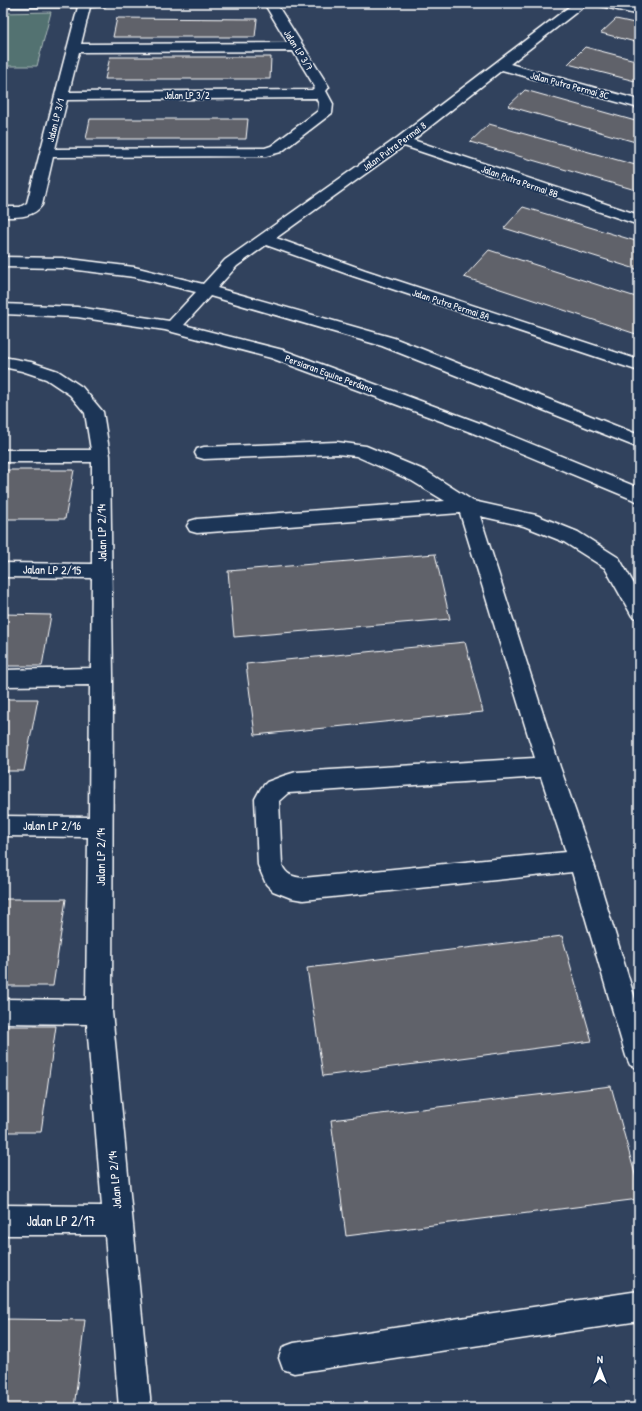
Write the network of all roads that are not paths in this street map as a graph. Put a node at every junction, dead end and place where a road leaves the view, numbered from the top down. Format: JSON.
{"nodes":[{"id":1,"x":3,"y":3,"type":"edge"},
{"id":2,"x":85,"y":3,"type":"edge"},
{"id":3,"x":101,"y":3,"type":"edge"},
{"id":4,"x":270,"y":3,"type":"edge"},
{"id":5,"x":582,"y":3,"type":"edge"},
{"id":6,"x":605,"y":3,"type":"edge"},
{"id":7,"x":639,"y":11,"type":"edge"},
{"id":8,"x":297,"y":47,"type":"junction"},
{"id":9,"x":74,"y":48,"type":"junction"},
{"id":10,"x":501,"y":66,"type":"junction"},
{"id":11,"x":316,"y":92,"type":"junction"},
{"id":12,"x":62,"y":96,"type":"junction"},
{"id":13,"x":639,"y":104,"type":"edge"},
{"id":14,"x":402,"y":141,"type":"junction"},
{"id":15,"x":47,"y":152,"type":"junction"},
{"id":16,"x":3,"y":212,"type":"edge"},
{"id":17,"x":639,"y":220,"type":"edge"},
{"id":18,"x":264,"y":239,"type":"junction"},
{"id":19,"x":3,"y":262,"type":"edge"},
{"id":20,"x":206,"y":290,"type":"junction"},
{"id":21,"x":3,"y":310,"type":"edge"},
{"id":22,"x":173,"y":327,"type":"junction"},
{"id":23,"x":3,"y":362,"type":"edge"},
{"id":24,"x":639,"y":366,"type":"edge"},
{"id":25,"x":639,"y":442,"type":"edge"},
{"id":26,"x":204,"y":453,"type":"dead end"},
{"id":27,"x":3,"y":456,"type":"edge"},
{"id":28,"x":101,"y":456,"type":"junction"},
{"id":29,"x":639,"y":495,"type":"edge"},
{"id":30,"x":467,"y":506,"type":"junction"},
{"id":31,"x":197,"y":526,"type":"dead end"},
{"id":32,"x":3,"y":570,"type":"edge"},
{"id":33,"x":102,"y":571,"type":"junction"},
{"id":34,"x":639,"y":611,"type":"edge"},
{"id":35,"x":102,"y":676,"type":"junction"},
{"id":36,"x":3,"y":678,"type":"edge"},
{"id":37,"x":549,"y":767,"type":"junction"},
{"id":38,"x":3,"y":826,"type":"edge"},
{"id":39,"x":101,"y":827,"type":"junction"},
{"id":40,"x":581,"y":861,"type":"junction"},
{"id":41,"x":3,"y":1011,"type":"edge"},
{"id":42,"x":99,"y":1012,"type":"junction"},
{"id":43,"x":639,"y":1056,"type":"edge"},
{"id":44,"x":3,"y":1220,"type":"edge"},
{"id":45,"x":119,"y":1221,"type":"junction"},
{"id":46,"x":639,"y":1306,"type":"edge"},
{"id":47,"x":294,"y":1358,"type":"dead end"},
{"id":48,"x":135,"y":1408,"type":"edge"}],
"edges":[{"from":1,"to":2,"type":"street"},
{"from":2,"to":3,"type":"street"},
{"from":2,"to":9,"type":"street","name":"Jalan LP 3/1"},
{"from":4,"to":8,"type":"street","name":"Jalan LP 3/7"},
{"from":5,"to":10,"type":"street","name":"Jalan Putra Permai 8"},
{"from":6,"to":7,"type":"street"},
{"from":8,"to":9,"type":"street"},
{"from":8,"to":11,"type":"street","name":"Jalan LP 3/7"},
{"from":9,"to":12,"type":"street","name":"Jalan LP 3/1"},
{"from":10,"to":13,"type":"street","name":"Jalan Putra Permai 8C"},
{"from":10,"to":14,"type":"street","name":"Jalan Putra Permai 8"},
{"from":11,"to":12,"type":"street","name":"Jalan LP 3/2"},
{"from":11,"to":15,"type":"street"},
{"from":12,"to":15,"type":"street","name":"Jalan LP 3/1"},
{"from":14,"to":17,"type":"street","name":"Jalan Putra Permai 8B"},
{"from":14,"to":18,"type":"street","name":"Jalan Putra Permai 8"},
{"from":15,"to":16,"type":"street","name":"Jalan LP 3/1"},
{"from":18,"to":20,"type":"street","name":"Jalan Putra Permai 8"},
{"from":18,"to":24,"type":"street","name":"Jalan Putra Permai 8A"},
{"from":19,"to":20,"type":"street"},
{"from":20,"to":22,"type":"street","name":"Jalan Putra Permai 8"},
{"from":20,"to":25,"type":"street"},
{"from":21,"to":22,"type":"street","name":"Persiaran Equine Perdana"},
{"from":22,"to":29,"type":"street","name":"Persiaran Equine Perdana"},
{"from":23,"to":28,"type":"street","name":"Jalan LP 2/14"},
{"from":26,"to":30,"type":"street"},
{"from":27,"to":28,"type":"street"},
{"from":28,"to":33,"type":"street","name":"Jalan LP 2/14"},
{"from":30,"to":31,"type":"street"},
{"from":30,"to":34,"type":"street"},
{"from":30,"to":37,"type":"street"},
{"from":32,"to":33,"type":"street","name":"Jalan LP 2/15"},
{"from":33,"to":35,"type":"street","name":"Jalan LP 2/14"},
{"from":35,"to":36,"type":"street"},
{"from":35,"to":39,"type":"street","name":"Jalan LP 2/14"},
{"from":37,"to":40,"type":"street"},
{"from":37,"to":40,"type":"street"},
{"from":38,"to":39,"type":"street","name":"Jalan LP 2/16"},
{"from":39,"to":42,"type":"street","name":"Jalan LP 2/14"},
{"from":40,"to":43,"type":"street"},
{"from":41,"to":42,"type":"street"},
{"from":42,"to":45,"type":"street","name":"Jalan LP 2/14"},
{"from":44,"to":45,"type":"street","name":"Jalan LP 2/17"},
{"from":45,"to":48,"type":"street","name":"Jalan LP 2/14"},
{"from":46,"to":47,"type":"street"}]}
